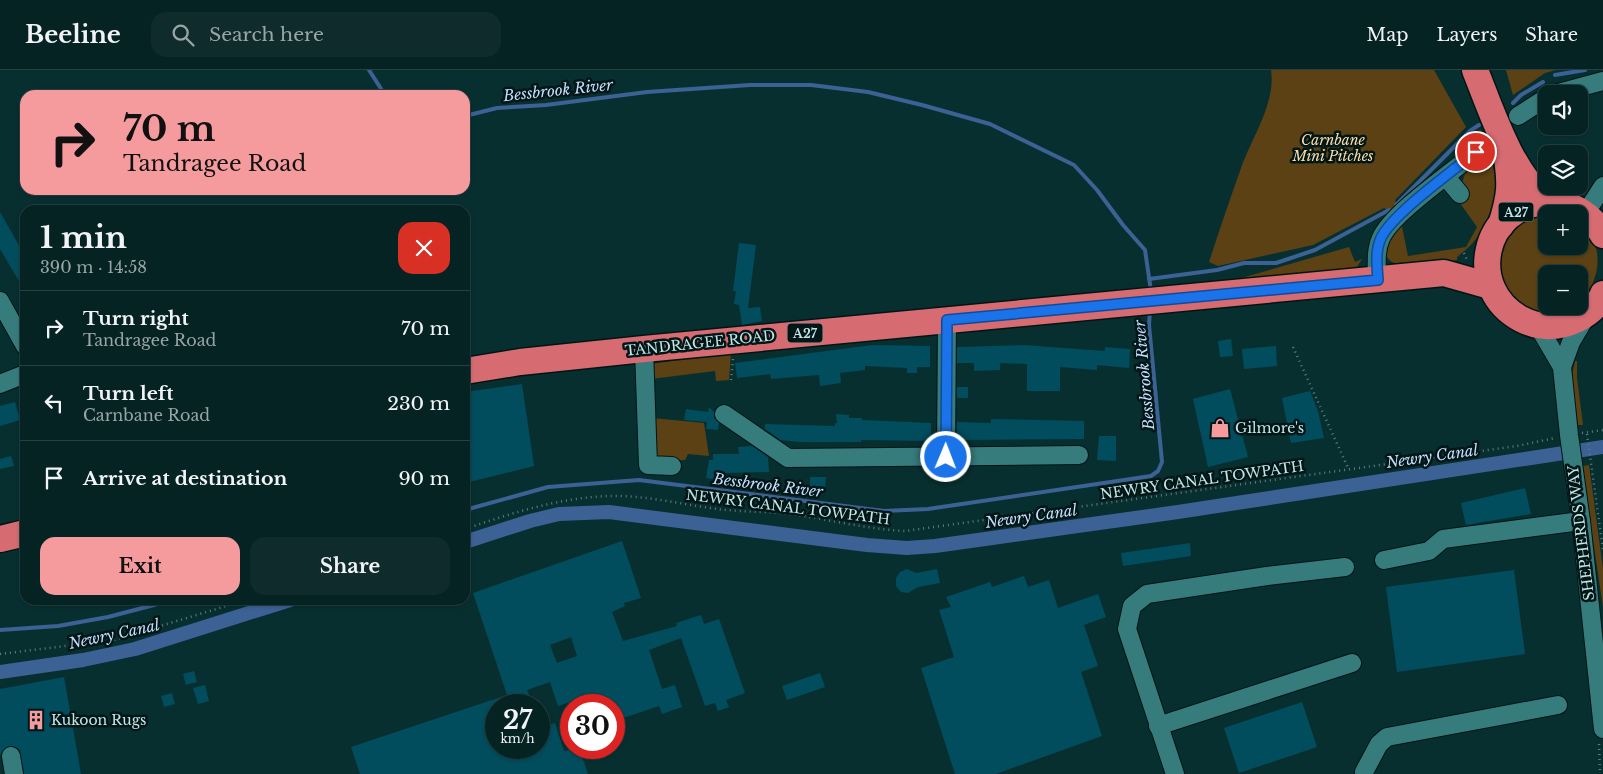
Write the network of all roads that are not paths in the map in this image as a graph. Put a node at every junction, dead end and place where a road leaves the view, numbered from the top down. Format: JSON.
{"nodes":[{"id":1,"x":1475,"y":70,"type":"edge"},
{"id":2,"x":1603,"y":81,"type":"edge"},
{"id":3,"x":1588,"y":85,"type":"edge"},
{"id":4,"x":1538,"y":103,"type":"edge"},
{"id":5,"x":1518,"y":116,"type":"dead end"},
{"id":6,"x":1504,"y":143,"type":"junction"},
{"id":7,"x":1476,"y":152,"type":"dead end"},
{"id":8,"x":1446,"y":177,"type":"junction"},
{"id":9,"x":1603,"y":186,"type":"edge"},
{"id":10,"x":1460,"y":194,"type":"dead end"},
{"id":11,"x":1547,"y":202,"type":"junction"},
{"id":12,"x":1501,"y":225,"type":"junction"},
{"id":13,"x":1597,"y":226,"type":"edge"},
{"id":14,"x":1487,"y":254,"type":"junction"},
{"id":15,"x":1444,"y":273,"type":"junction"},
{"id":16,"x":1378,"y":280,"type":"junction"},
{"id":17,"x":1490,"y":286,"type":"junction"},
{"id":18,"x":0,"y":301,"type":"edge"},
{"id":19,"x":1596,"y":304,"type":"edge"},
{"id":20,"x":947,"y":320,"type":"junction"},
{"id":21,"x":1538,"y":326,"type":"junction"},
{"id":22,"x":20,"y":337,"type":"edge"},
{"id":23,"x":644,"y":349,"type":"junction"},
{"id":24,"x":1562,"y":367,"type":"junction"},
{"id":25,"x":470,"y":371,"type":"edge"},
{"id":26,"x":20,"y":376,"type":"edge"},
{"id":27,"x":0,"y":384,"type":"edge"},
{"id":28,"x":724,"y":414,"type":"dead end"},
{"id":29,"x":1079,"y":455,"type":"dead end"},
{"id":30,"x":946,"y":457,"type":"junction"},
{"id":31,"x":672,"y":466,"type":"dead end"},
{"id":32,"x":1581,"y":522,"type":"junction"},
{"id":33,"x":20,"y":534,"type":"edge"},
{"id":34,"x":0,"y":539,"type":"edge"},
{"id":35,"x":1384,"y":560,"type":"dead end"},
{"id":36,"x":1345,"y":568,"type":"dead end"},
{"id":37,"x":1352,"y":663,"type":"dead end"},
{"id":38,"x":1600,"y":684,"type":"edge"},
{"id":39,"x":1558,"y":705,"type":"dead end"},
{"id":40,"x":1158,"y":726,"type":"junction"},
{"id":41,"x":1603,"y":729,"type":"edge"},
{"id":42,"x":11,"y":756,"type":"dead end"},
{"id":43,"x":1362,"y":773,"type":"edge"},
{"id":44,"x":14,"y":774,"type":"edge"},
{"id":45,"x":1175,"y":774,"type":"edge"}],
"edges":[{"from":1,"to":6,"type":"highway","number":"A27"},
{"from":2,"to":3,"type":"street"},
{"from":4,"to":5,"type":"street"},
{"from":6,"to":11,"type":"highway","number":"A27"},
{"from":6,"to":12,"type":"highway","number":"A27"},
{"from":7,"to":8,"type":"street"},
{"from":8,"to":10,"type":"street"},
{"from":8,"to":16,"type":"street"},
{"from":9,"to":13,"type":"street"},
{"from":11,"to":12,"type":"highway","number":"A27"},
{"from":11,"to":13,"type":"highway","number":"A27"},
{"from":12,"to":14,"type":"highway","number":"A27"},
{"from":14,"to":15,"type":"highway","name":"TANDRAGEE ROAD","number":"A27"},
{"from":14,"to":17,"type":"highway","number":"A27"},
{"from":15,"to":16,"type":"highway","name":"TANDRAGEE ROAD","number":"A27"},
{"from":15,"to":17,"type":"highway","name":"TANDRAGEE ROAD","number":"A27"},
{"from":16,"to":20,"type":"highway","name":"TANDRAGEE ROAD","number":"A27"},
{"from":17,"to":21,"type":"highway","number":"A27"},
{"from":18,"to":22,"type":"street"},
{"from":19,"to":21,"type":"highway","number":"A27"},
{"from":19,"to":24,"type":"street","name":"SHEPHERDS WAY"},
{"from":20,"to":23,"type":"highway","name":"TANDRAGEE ROAD","number":"A27"},
{"from":20,"to":30,"type":"street"},
{"from":21,"to":24,"type":"street","name":"SHEPHERDS WAY"},
{"from":23,"to":25,"type":"highway","name":"TANDRAGEE ROAD","number":"A27"},
{"from":23,"to":31,"type":"street"},
{"from":24,"to":32,"type":"street","name":"SHEPHERDS WAY"},
{"from":26,"to":27,"type":"street"},
{"from":28,"to":30,"type":"street"},
{"from":29,"to":30,"type":"street"},
{"from":32,"to":35,"type":"street"},
{"from":32,"to":38,"type":"street","name":"SHEPHERDS WAY"},
{"from":33,"to":34,"type":"highway"},
{"from":36,"to":40,"type":"street"},
{"from":37,"to":40,"type":"street"},
{"from":38,"to":41,"type":"street","name":"SHEPHERDS WAY"},
{"from":39,"to":43,"type":"street"},
{"from":40,"to":45,"type":"street"},
{"from":42,"to":44,"type":"street"}]}
